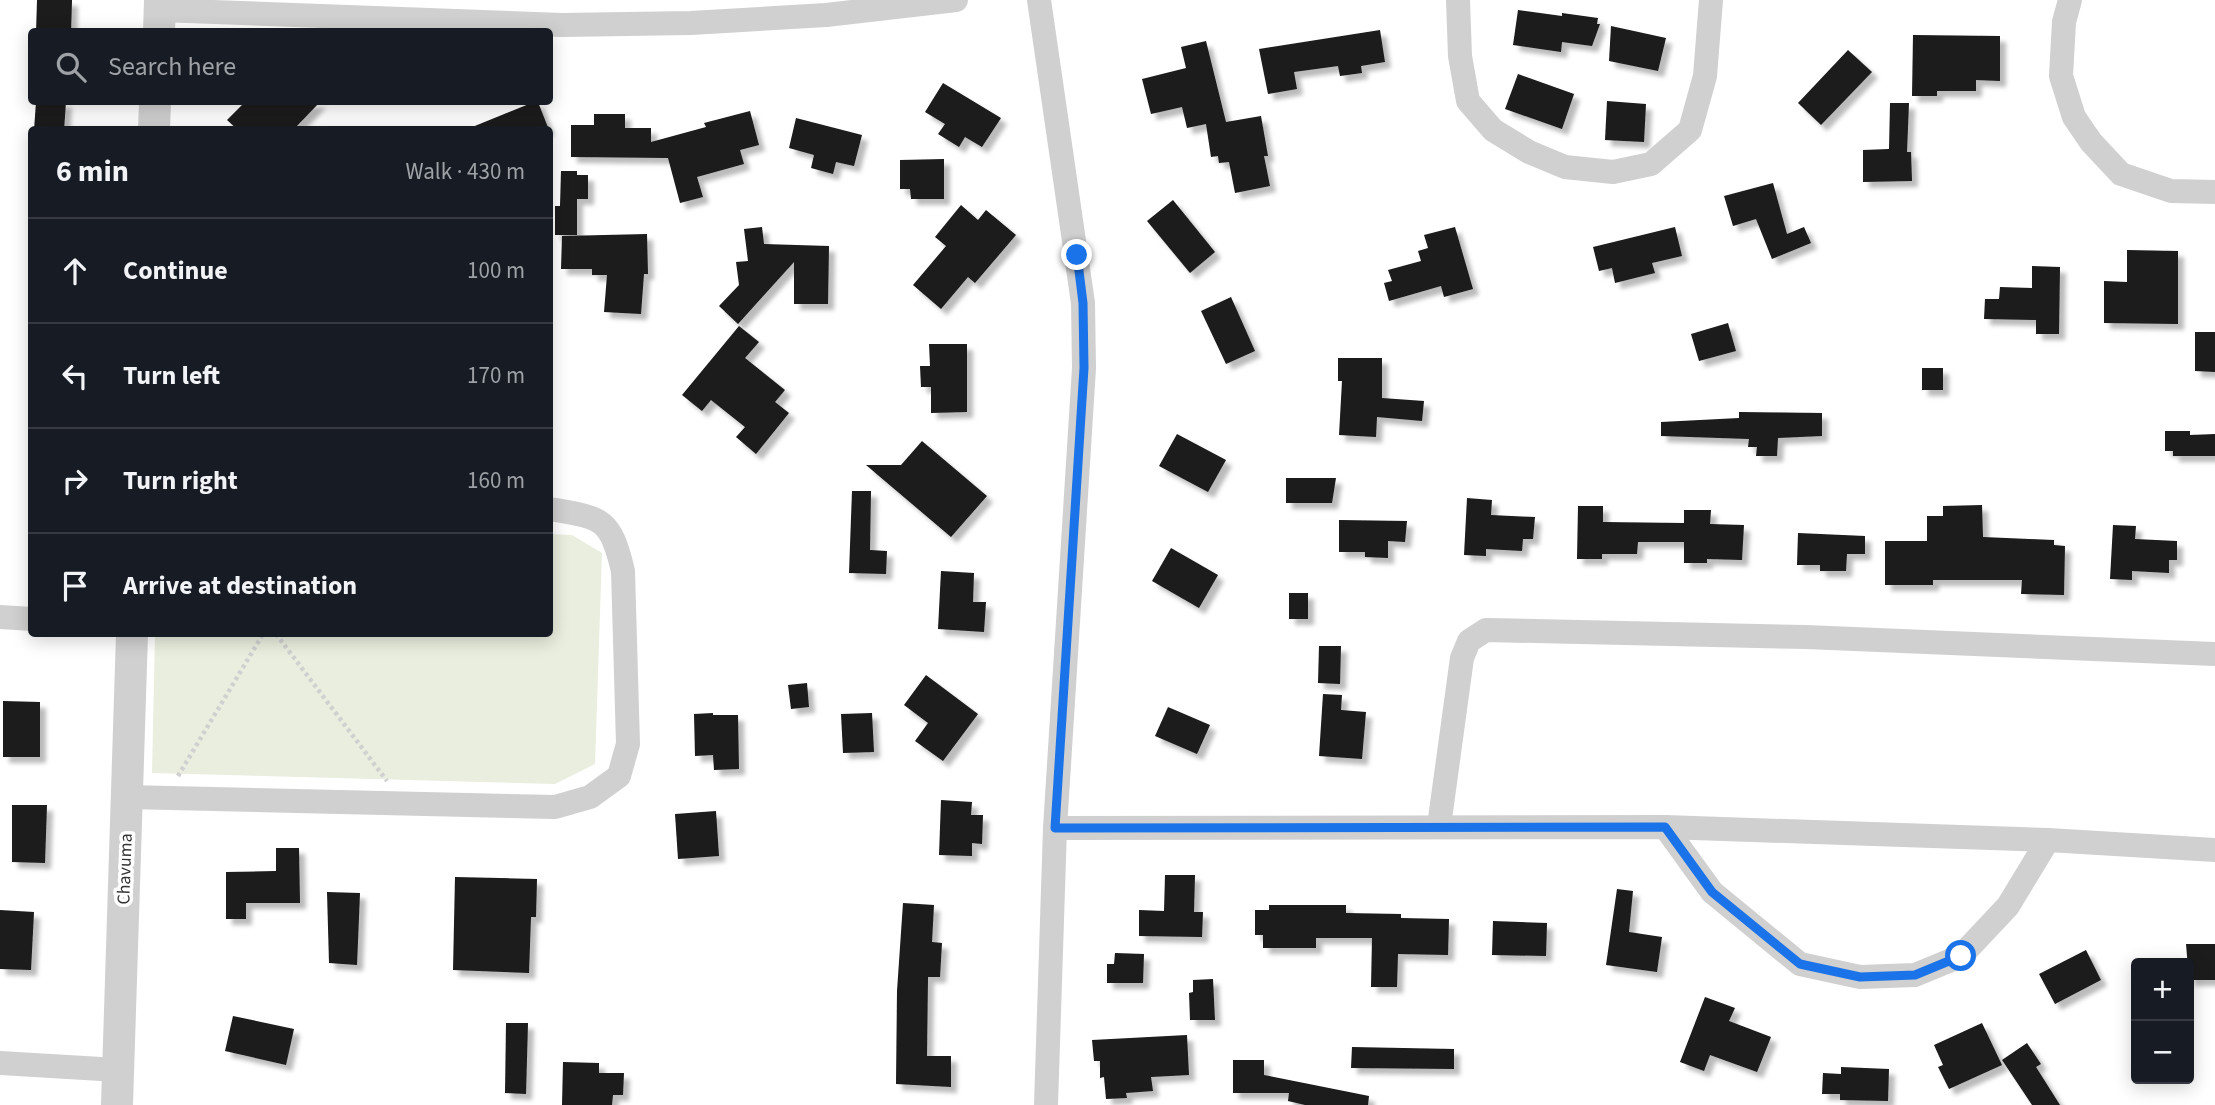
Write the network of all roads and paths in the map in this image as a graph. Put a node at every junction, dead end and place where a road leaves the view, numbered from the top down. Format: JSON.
{"nodes":[{"id":1,"x":956,"y":0,"type":"edge"},
{"id":2,"x":1039,"y":0,"type":"edge"},
{"id":3,"x":1458,"y":0,"type":"edge"},
{"id":4,"x":1710,"y":0,"type":"edge"},
{"id":5,"x":2070,"y":0,"type":"edge"},
{"id":6,"x":159,"y":14,"type":"edge"},
{"id":7,"x":155,"y":105,"type":"edge"},
{"id":8,"x":154,"y":126,"type":"edge"},
{"id":9,"x":2215,"y":192,"type":"edge"},
{"id":10,"x":553,"y":509,"type":"edge"},
{"id":11,"x":0,"y":617,"type":"edge"},
{"id":12,"x":28,"y":619,"type":"edge"},
{"id":13,"x":132,"y":637,"type":"edge"},
{"id":14,"x":261,"y":637,"type":"edge"},
{"id":15,"x":278,"y":637,"type":"edge"},
{"id":16,"x":2215,"y":654,"type":"edge"},
{"id":17,"x":127,"y":797,"type":"junction"},
{"id":18,"x":165,"y":798,"type":"junction"},
{"id":19,"x":404,"y":803,"type":"junction"},
{"id":20,"x":1439,"y":826,"type":"junction"},
{"id":21,"x":1665,"y":827,"type":"junction"},
{"id":22,"x":1055,"y":828,"type":"junction"},
{"id":23,"x":2048,"y":840,"type":"junction"},
{"id":24,"x":2215,"y":850,"type":"edge"},
{"id":25,"x":0,"y":1063,"type":"edge"},
{"id":26,"x":118,"y":1070,"type":"junction"},
{"id":27,"x":117,"y":1105,"type":"edge"},
{"id":28,"x":1046,"y":1105,"type":"edge"}],
"edges":[{"from":1,"to":6,"type":"street"},
{"from":2,"to":22,"type":"street"},
{"from":3,"to":4,"type":"street"},
{"from":5,"to":9,"type":"street"},
{"from":7,"to":8,"type":"street"},
{"from":10,"to":19,"type":"street"},
{"from":11,"to":12,"type":"street"},
{"from":13,"to":17,"type":"street","name":"Chavuma"},
{"from":14,"to":18,"type":"path"},
{"from":15,"to":19,"type":"path"},
{"from":16,"to":20,"type":"street"},
{"from":17,"to":18,"type":"street"},
{"from":17,"to":26,"type":"street","name":"Chavuma"},
{"from":18,"to":19,"type":"street"},
{"from":20,"to":21,"type":"street"},
{"from":20,"to":22,"type":"street"},
{"from":21,"to":23,"type":"street"},
{"from":21,"to":23,"type":"street"},
{"from":22,"to":28,"type":"street"},
{"from":23,"to":24,"type":"street"},
{"from":25,"to":26,"type":"street"},
{"from":26,"to":27,"type":"street","name":"Chavuma"}]}
